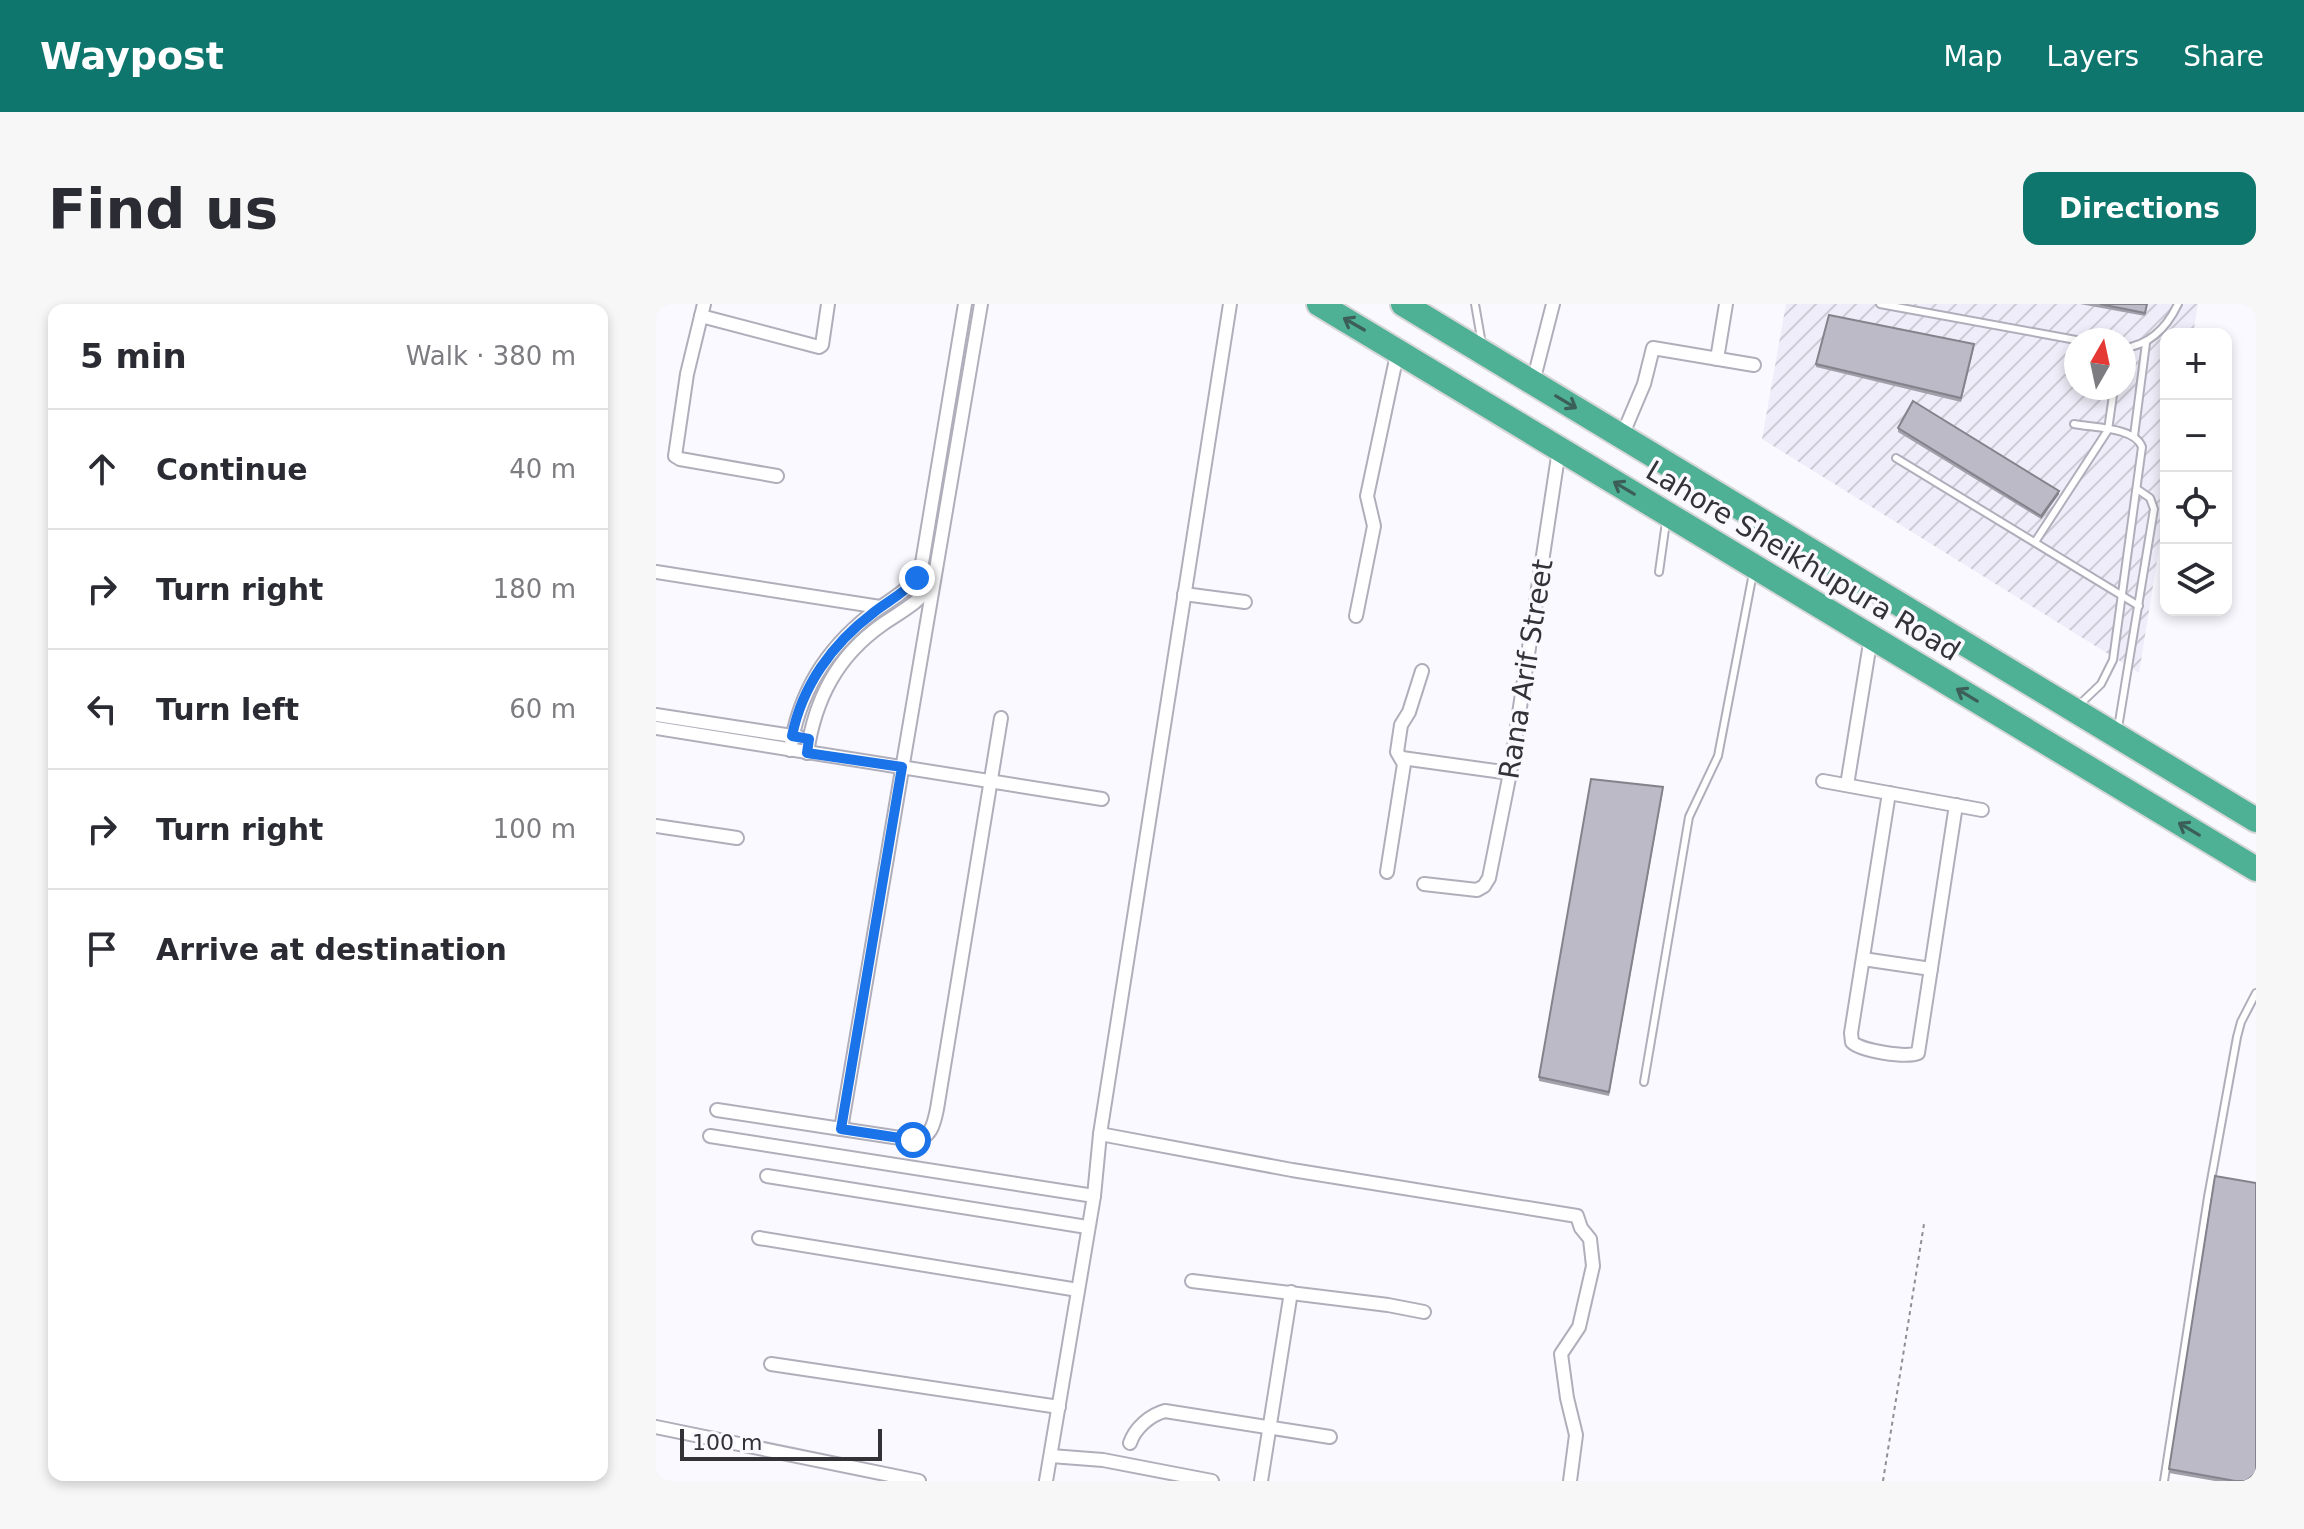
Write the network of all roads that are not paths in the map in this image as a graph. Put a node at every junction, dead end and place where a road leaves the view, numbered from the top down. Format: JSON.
{"nodes":[{"id":1,"x":828,"y":304,"type":"edge"},
{"id":2,"x":965,"y":304,"type":"edge"},
{"id":3,"x":981,"y":304,"type":"edge"},
{"id":4,"x":1230,"y":304,"type":"edge"},
{"id":5,"x":1319,"y":304,"type":"edge"},
{"id":6,"x":1403,"y":304,"type":"edge"},
{"id":7,"x":1475,"y":304,"type":"edge"},
{"id":8,"x":1553,"y":304,"type":"edge"},
{"id":9,"x":1726,"y":304,"type":"edge"},
{"id":10,"x":1880,"y":304,"type":"edge"},
{"id":11,"x":2178,"y":304,"type":"edge"},
{"id":12,"x":703,"y":310,"type":"edge"},
{"id":13,"x":2064,"y":338,"type":"edge"},
{"id":14,"x":2146,"y":343,"type":"junction"},
{"id":15,"x":2136,"y":345,"type":"edge"},
{"id":16,"x":1398,"y":350,"type":"junction"},
{"id":17,"x":1485,"y":354,"type":"junction"},
{"id":18,"x":1717,"y":359,"type":"junction"},
{"id":19,"x":1754,"y":365,"type":"dead end"},
{"id":20,"x":1533,"y":382,"type":"junction"},
{"id":21,"x":2112,"y":400,"type":"edge"},
{"id":22,"x":2074,"y":424,"type":"dead end"},
{"id":23,"x":2108,"y":430,"type":"junction"},
{"id":24,"x":1622,"y":436,"type":"junction"},
{"id":25,"x":2134,"y":436,"type":"junction"},
{"id":26,"x":1559,"y":450,"type":"junction"},
{"id":27,"x":1896,"y":458,"type":"dead end"},
{"id":28,"x":777,"y":476,"type":"dead end"},
{"id":29,"x":2137,"y":489,"type":"junction"},
{"id":30,"x":1719,"y":496,"type":"junction"},
{"id":31,"x":1668,"y":514,"type":"junction"},
{"id":32,"x":1698,"y":532,"type":"junction"},
{"id":33,"x":2035,"y":542,"type":"junction"},
{"id":34,"x":1755,"y":565,"type":"junction"},
{"id":35,"x":656,"y":572,"type":"edge"},
{"id":36,"x":1659,"y":572,"type":"dead end"},
{"id":37,"x":934,"y":581,"type":"junction"},
{"id":38,"x":1184,"y":594,"type":"junction"},
{"id":39,"x":2122,"y":596,"type":"junction"},
{"id":40,"x":1245,"y":602,"type":"dead end"},
{"id":41,"x":2139,"y":606,"type":"junction"},
{"id":42,"x":880,"y":607,"type":"junction"},
{"id":43,"x":1356,"y":616,"type":"dead end"},
{"id":44,"x":1871,"y":637,"type":"junction"},
{"id":45,"x":1422,"y":671,"type":"dead end"},
{"id":46,"x":2074,"y":709,"type":"junction"},
{"id":47,"x":656,"y":715,"type":"edge"},
{"id":48,"x":1001,"y":718,"type":"dead end"},
{"id":49,"x":656,"y":728,"type":"edge"},
{"id":50,"x":2116,"y":735,"type":"junction"},
{"id":51,"x":792,"y":736,"type":"junction"},
{"id":52,"x":809,"y":739,"type":"junction"},
{"id":53,"x":790,"y":750,"type":"junction"},
{"id":54,"x":807,"y":753,"type":"junction"},
{"id":55,"x":1402,"y":758,"type":"junction"},
{"id":56,"x":902,"y":767,"type":"junction"},
{"id":57,"x":1510,"y":773,"type":"junction"},
{"id":58,"x":992,"y":781,"type":"junction"},
{"id":59,"x":1823,"y":781,"type":"dead end"},
{"id":60,"x":1847,"y":785,"type":"junction"},
{"id":61,"x":1889,"y":793,"type":"junction"},
{"id":62,"x":1102,"y":799,"type":"dead end"},
{"id":63,"x":1956,"y":805,"type":"junction"},
{"id":64,"x":1982,"y":810,"type":"dead end"},
{"id":65,"x":2256,"y":820,"type":"edge"},
{"id":66,"x":656,"y":826,"type":"edge"},
{"id":67,"x":737,"y":838,"type":"dead end"},
{"id":68,"x":2256,"y":869,"type":"edge"},
{"id":69,"x":1387,"y":872,"type":"dead end"},
{"id":70,"x":1424,"y":884,"type":"dead end"},
{"id":71,"x":1863,"y":959,"type":"junction"},
{"id":72,"x":1931,"y":969,"type":"junction"},
{"id":73,"x":2256,"y":993,"type":"edge"},
{"id":74,"x":1644,"y":1082,"type":"dead end"},
{"id":75,"x":717,"y":1110,"type":"dead end"},
{"id":76,"x":841,"y":1129,"type":"junction"},
{"id":77,"x":1100,"y":1134,"type":"junction"},
{"id":78,"x":710,"y":1136,"type":"dead end"},
{"id":79,"x":767,"y":1176,"type":"dead end"},
{"id":80,"x":2210,"y":1182,"type":"junction"},
{"id":81,"x":2226,"y":1185,"type":"edge"},
{"id":82,"x":1094,"y":1196,"type":"junction"},
{"id":83,"x":1087,"y":1227,"type":"junction"},
{"id":84,"x":759,"y":1238,"type":"dead end"},
{"id":85,"x":1192,"y":1281,"type":"dead end"},
{"id":86,"x":1078,"y":1290,"type":"junction"},
{"id":87,"x":1291,"y":1292,"type":"junction"},
{"id":88,"x":1424,"y":1312,"type":"dead end"},
{"id":89,"x":771,"y":1364,"type":"dead end"},
{"id":90,"x":1059,"y":1407,"type":"junction"},
{"id":91,"x":656,"y":1427,"type":"edge"},
{"id":92,"x":1270,"y":1427,"type":"junction"},
{"id":93,"x":1330,"y":1437,"type":"dead end"},
{"id":94,"x":1130,"y":1443,"type":"dead end"},
{"id":95,"x":1051,"y":1456,"type":"junction"},
{"id":96,"x":919,"y":1481,"type":"edge"},
{"id":97,"x":1046,"y":1481,"type":"edge"},
{"id":98,"x":1212,"y":1481,"type":"edge"},
{"id":99,"x":1261,"y":1481,"type":"edge"},
{"id":100,"x":1570,"y":1481,"type":"edge"},
{"id":101,"x":2164,"y":1481,"type":"edge"}],
"edges":[{"from":1,"to":12,"type":"street"},
{"from":2,"to":42,"type":"street"},
{"from":3,"to":37,"type":"street"},
{"from":4,"to":38,"type":"street"},
{"from":16,"to":5,"type":"highway","name":"Lahore Sheikhupura Road","one_way":true},
{"from":6,"to":17,"type":"highway","name":"Lahore Sheikhupura Road"},
{"from":7,"to":17,"type":"lane"},
{"from":8,"to":20,"type":"street"},
{"from":9,"to":18,"type":"street"},
{"from":10,"to":13,"type":"lane"},
{"from":11,"to":14,"type":"lane"},
{"from":12,"to":28,"type":"street"},
{"from":14,"to":15,"type":"lane"},
{"from":14,"to":25,"type":"lane"},
{"from":16,"to":26,"type":"highway","name":"Lahore Sheikhupura Road"},
{"from":16,"to":43,"type":"street"},
{"from":17,"to":20,"type":"highway","name":"Lahore Sheikhupura Road"},
{"from":18,"to":19,"type":"street"},
{"from":18,"to":24,"type":"street"},
{"from":20,"to":24,"type":"highway","name":"Lahore Sheikhupura Road","one_way":true},
{"from":21,"to":23,"type":"lane"},
{"from":22,"to":23,"type":"lane"},
{"from":23,"to":25,"type":"lane"},
{"from":23,"to":33,"type":"lane"},
{"from":24,"to":30,"type":"highway","name":"Lahore Sheikhupura Road"},
{"from":25,"to":29,"type":"lane"},
{"from":31,"to":26,"type":"highway","name":"Lahore Sheikhupura Road","one_way":true},
{"from":26,"to":57,"type":"street","name":"Rana Arif Street"},
{"from":27,"to":33,"type":"lane"},
{"from":29,"to":39,"type":"lane"},
{"from":29,"to":41,"type":"lane"},
{"from":30,"to":32,"type":"highway"},
{"from":30,"to":46,"type":"highway","name":"Lahore Sheikhupura Road"},
{"from":31,"to":32,"type":"highway","name":"Lahore Sheikhupura Road"},
{"from":31,"to":36,"type":"lane"},
{"from":32,"to":34,"type":"highway","name":"Lahore Sheikhupura Road"},
{"from":33,"to":39,"type":"lane"},
{"from":34,"to":44,"type":"highway","name":"Lahore Sheikhupura Road"},
{"from":34,"to":74,"type":"lane"},
{"from":35,"to":42,"type":"street"},
{"from":37,"to":52,"type":"street"},
{"from":37,"to":56,"type":"street"},
{"from":38,"to":40,"type":"street"},
{"from":38,"to":77,"type":"street"},
{"from":39,"to":41,"type":"lane"},
{"from":39,"to":46,"type":"lane"},
{"from":41,"to":50,"type":"lane"},
{"from":42,"to":51,"type":"street"},
{"from":44,"to":60,"type":"street"},
{"from":68,"to":44,"type":"highway","name":"Lahore Sheikhupura Road","one_way":true},
{"from":45,"to":55,"type":"street"},
{"from":46,"to":50,"type":"highway","name":"Lahore Sheikhupura Road"},
{"from":47,"to":51,"type":"street"},
{"from":48,"to":58,"type":"street"},
{"from":49,"to":53,"type":"street"},
{"from":50,"to":65,"type":"highway","name":"Lahore Sheikhupura Road"},
{"from":51,"to":52,"type":"street"},
{"from":51,"to":53,"type":"street"},
{"from":52,"to":54,"type":"street"},
{"from":53,"to":54,"type":"street"},
{"from":54,"to":56,"type":"street"},
{"from":55,"to":57,"type":"street"},
{"from":55,"to":69,"type":"street"},
{"from":56,"to":58,"type":"street"},
{"from":56,"to":76,"type":"street"},
{"from":57,"to":70,"type":"street","name":"Rana Arif Street"},
{"from":58,"to":62,"type":"street"},
{"from":58,"to":76,"type":"street"},
{"from":59,"to":60,"type":"street"},
{"from":60,"to":61,"type":"street"},
{"from":61,"to":63,"type":"street"},
{"from":61,"to":71,"type":"street"},
{"from":63,"to":64,"type":"street"},
{"from":63,"to":72,"type":"street"},
{"from":66,"to":67,"type":"street"},
{"from":71,"to":72,"type":"street"},
{"from":71,"to":72,"type":"street"},
{"from":73,"to":80,"type":"lane"},
{"from":75,"to":76,"type":"street"},
{"from":77,"to":82,"type":"street"},
{"from":77,"to":100,"type":"street"},
{"from":78,"to":82,"type":"street"},
{"from":79,"to":83,"type":"street"},
{"from":80,"to":81,"type":"lane"},
{"from":80,"to":101,"type":"lane"},
{"from":82,"to":83,"type":"street"},
{"from":83,"to":86,"type":"street"},
{"from":84,"to":86,"type":"street"},
{"from":85,"to":87,"type":"street"},
{"from":86,"to":90,"type":"street"},
{"from":87,"to":88,"type":"street"},
{"from":87,"to":92,"type":"street"},
{"from":89,"to":90,"type":"street"},
{"from":90,"to":95,"type":"street"},
{"from":91,"to":96,"type":"street"},
{"from":92,"to":93,"type":"street"},
{"from":92,"to":94,"type":"street"},
{"from":92,"to":99,"type":"street"},
{"from":95,"to":97,"type":"street"},
{"from":95,"to":98,"type":"street"}]}
